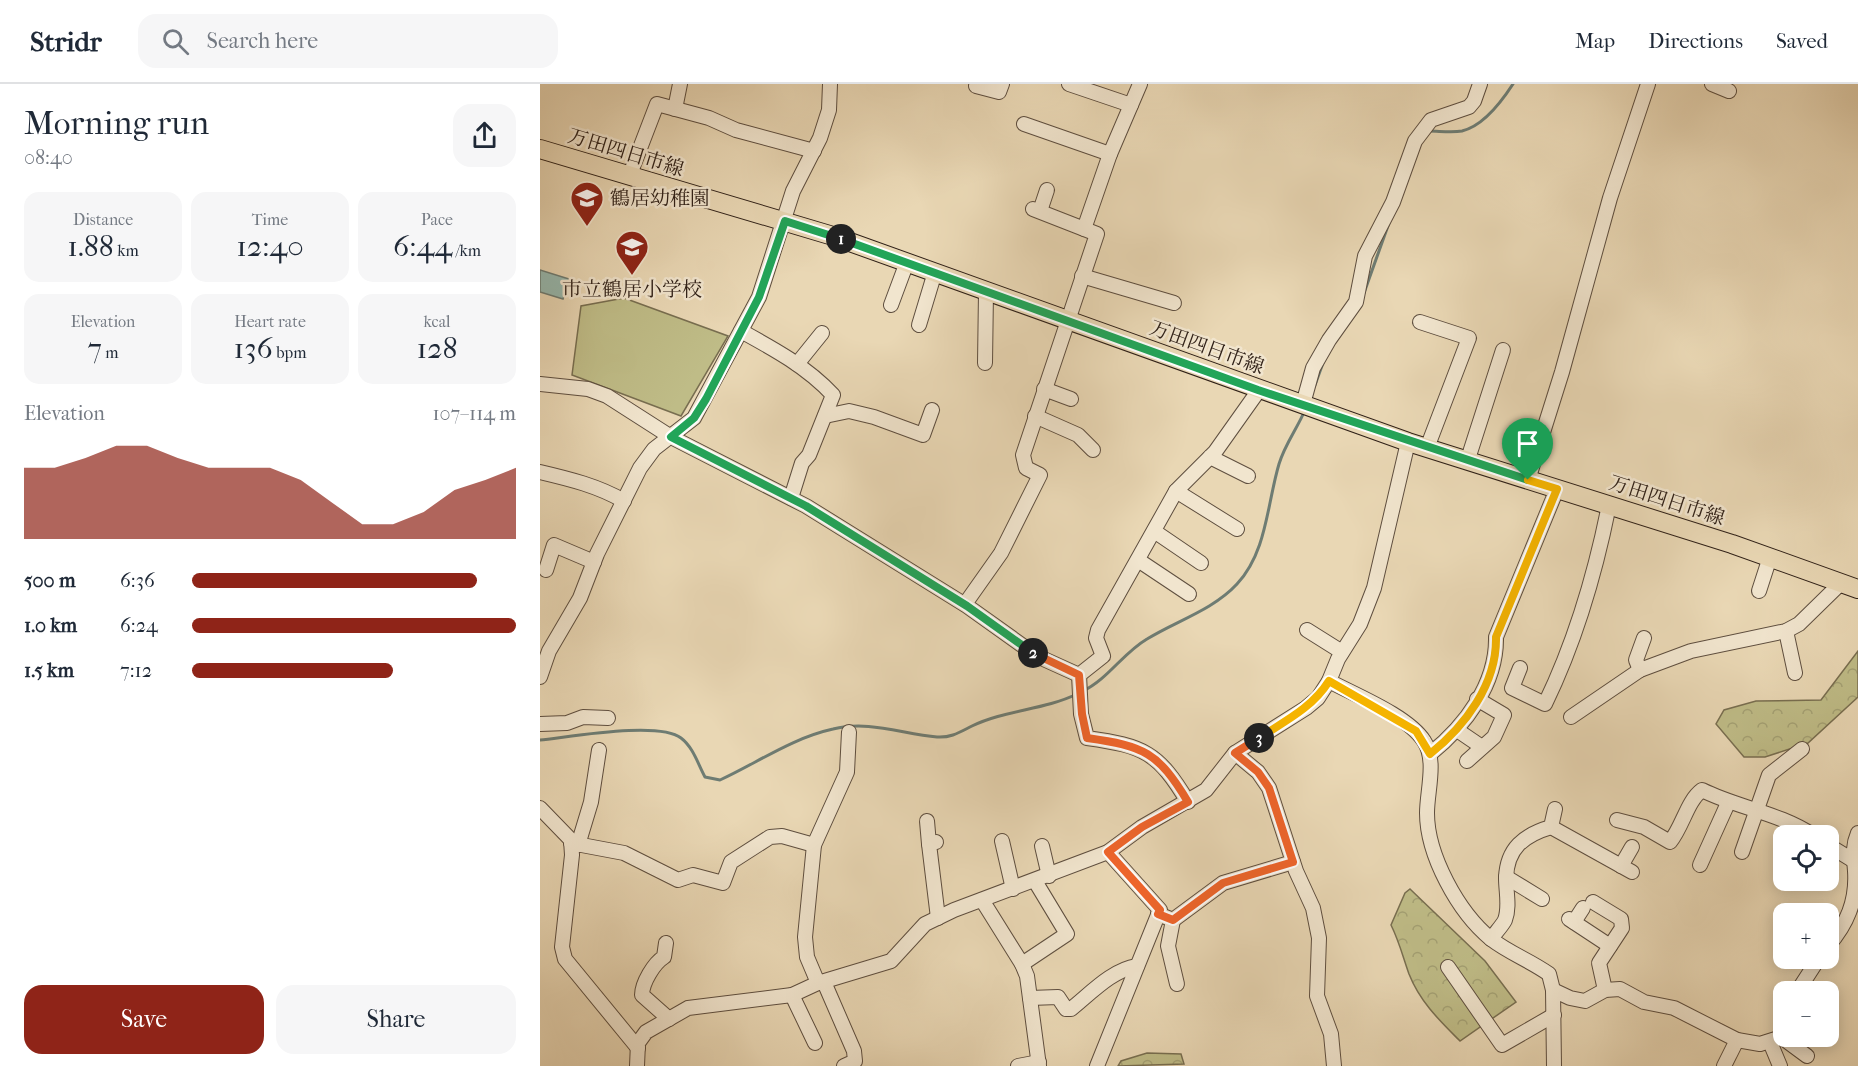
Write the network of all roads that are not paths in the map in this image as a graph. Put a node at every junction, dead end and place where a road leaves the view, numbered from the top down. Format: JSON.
{"nodes":[{"id":1,"x":680,"y":84,"type":"edge"},
{"id":2,"x":830,"y":84,"type":"edge"},
{"id":3,"x":1002,"y":84,"type":"edge"},
{"id":4,"x":1069,"y":84,"type":"edge"},
{"id":5,"x":1140,"y":84,"type":"edge"},
{"id":6,"x":1480,"y":84,"type":"edge"},
{"id":7,"x":1648,"y":84,"type":"edge"},
{"id":8,"x":1712,"y":84,"type":"edge"},
{"id":9,"x":976,"y":86,"type":"dead end"},
{"id":10,"x":1728,"y":91,"type":"dead end"},
{"id":11,"x":1131,"y":105,"type":"junction"},
{"id":12,"x":675,"y":109,"type":"junction"},
{"id":13,"x":1024,"y":124,"type":"dead end"},
{"id":14,"x":540,"y":149,"type":"edge"},
{"id":15,"x":814,"y":151,"type":"junction"},
{"id":16,"x":1110,"y":154,"type":"junction"},
{"id":17,"x":628,"y":177,"type":"junction"},
{"id":18,"x":1047,"y":190,"type":"dead end"},
{"id":19,"x":785,"y":221,"type":"junction"},
{"id":20,"x":1084,"y":229,"type":"junction"},
{"id":21,"x":907,"y":262,"type":"junction"},
{"id":22,"x":934,"y":272,"type":"junction"},
{"id":23,"x":1082,"y":276,"type":"junction"},
{"id":24,"x":986,"y":292,"type":"junction"},
{"id":25,"x":1174,"y":303,"type":"dead end"},
{"id":26,"x":891,"y":305,"type":"dead end"},
{"id":27,"x":1067,"y":320,"type":"junction"},
{"id":28,"x":1420,"y":322,"type":"dead end"},
{"id":29,"x":919,"y":325,"type":"dead end"},
{"id":30,"x":741,"y":331,"type":"junction"},
{"id":31,"x":822,"y":333,"type":"dead end"},
{"id":32,"x":1503,"y":350,"type":"dead end"},
{"id":33,"x":985,"y":363,"type":"dead end"},
{"id":34,"x":797,"y":364,"type":"junction"},
{"id":35,"x":540,"y":384,"type":"edge"},
{"id":36,"x":1044,"y":389,"type":"junction"},
{"id":37,"x":1258,"y":390,"type":"junction"},
{"id":38,"x":1071,"y":399,"type":"dead end"},
{"id":39,"x":1303,"y":404,"type":"junction"},
{"id":40,"x":932,"y":410,"type":"dead end"},
{"id":41,"x":825,"y":416,"type":"junction"},
{"id":42,"x":1035,"y":416,"type":"junction"},
{"id":43,"x":671,"y":437,"type":"junction"},
{"id":44,"x":1408,"y":442,"type":"junction"},
{"id":45,"x":1427,"y":448,"type":"junction"},
{"id":46,"x":1093,"y":450,"type":"dead end"},
{"id":47,"x":1210,"y":457,"type":"junction"},
{"id":48,"x":1467,"y":462,"type":"junction"},
{"id":49,"x":540,"y":472,"type":"edge"},
{"id":50,"x":1248,"y":476,"type":"dead end"},
{"id":51,"x":1528,"y":480,"type":"junction"},
{"id":52,"x":1557,"y":489,"type":"junction"},
{"id":53,"x":1176,"y":491,"type":"junction"},
{"id":54,"x":791,"y":498,"type":"junction"},
{"id":55,"x":624,"y":501,"type":"junction"},
{"id":56,"x":1609,"y":505,"type":"junction"},
{"id":57,"x":1237,"y":530,"type":"dead end"},
{"id":58,"x":1154,"y":531,"type":"junction"},
{"id":59,"x":546,"y":552,"type":"edge"},
{"id":60,"x":1770,"y":557,"type":"junction"},
{"id":61,"x":1138,"y":560,"type":"junction"},
{"id":62,"x":594,"y":562,"type":"junction"},
{"id":63,"x":1200,"y":563,"type":"dead end"},
{"id":64,"x":546,"y":570,"type":"dead end"},
{"id":65,"x":1850,"y":585,"type":"edge"},
{"id":66,"x":1759,"y":591,"type":"dead end"},
{"id":67,"x":1189,"y":594,"type":"dead end"},
{"id":68,"x":965,"y":604,"type":"junction"},
{"id":69,"x":1307,"y":630,"type":"dead end"},
{"id":70,"x":1786,"y":631,"type":"junction"},
{"id":71,"x":1644,"y":638,"type":"dead end"},
{"id":72,"x":1342,"y":652,"type":"junction"},
{"id":73,"x":1520,"y":668,"type":"dead end"},
{"id":74,"x":1640,"y":670,"type":"junction"},
{"id":75,"x":1795,"y":674,"type":"dead end"},
{"id":76,"x":1079,"y":675,"type":"junction"},
{"id":77,"x":540,"y":677,"type":"edge"},
{"id":78,"x":1329,"y":681,"type":"junction"},
{"id":79,"x":1477,"y":699,"type":"junction"},
{"id":80,"x":1571,"y":717,"type":"dead end"},
{"id":81,"x":608,"y":718,"type":"dead end"},
{"id":82,"x":540,"y":724,"type":"edge"},
{"id":83,"x":1457,"y":730,"type":"junction"},
{"id":84,"x":849,"y":732,"type":"dead end"},
{"id":85,"x":1482,"y":747,"type":"junction"},
{"id":86,"x":1802,"y":749,"type":"dead end"},
{"id":87,"x":599,"y":750,"type":"dead end"},
{"id":88,"x":1235,"y":753,"type":"junction"},
{"id":89,"x":1430,"y":754,"type":"junction"},
{"id":90,"x":1467,"y":760,"type":"dead end"},
{"id":91,"x":1188,"y":802,"type":"junction"},
{"id":92,"x":1728,"y":803,"type":"junction"},
{"id":93,"x":540,"y":808,"type":"edge"},
{"id":94,"x":1555,"y":809,"type":"dead end"},
{"id":95,"x":1756,"y":811,"type":"junction"},
{"id":96,"x":1617,"y":820,"type":"dead end"},
{"id":97,"x":927,"y":821,"type":"dead end"},
{"id":98,"x":1795,"y":825,"type":"edge"},
{"id":99,"x":1551,"y":827,"type":"junction"},
{"id":100,"x":1858,"y":834,"type":"edge"},
{"id":101,"x":1002,"y":841,"type":"dead end"},
{"id":102,"x":575,"y":844,"type":"junction"},
{"id":103,"x":814,"y":845,"type":"junction"},
{"id":104,"x":1042,"y":846,"type":"dead end"},
{"id":105,"x":1632,"y":847,"type":"dead end"},
{"id":106,"x":1108,"y":852,"type":"junction"},
{"id":107,"x":1742,"y":852,"type":"dead end"},
{"id":108,"x":1839,"y":852,"type":"edge"},
{"id":109,"x":1854,"y":861,"type":"junction"},
{"id":110,"x":1293,"y":862,"type":"junction"},
{"id":111,"x":1700,"y":865,"type":"dead end"},
{"id":112,"x":1049,"y":876,"type":"junction"},
{"id":113,"x":1506,"y":877,"type":"junction"},
{"id":114,"x":1035,"y":881,"type":"junction"},
{"id":115,"x":1013,"y":889,"type":"junction"},
{"id":116,"x":1542,"y":899,"type":"dead end"},
{"id":117,"x":982,"y":900,"type":"junction"},
{"id":118,"x":1158,"y":914,"type":"junction"},
{"id":119,"x":938,"y":918,"type":"junction"},
{"id":120,"x":1173,"y":920,"type":"junction"},
{"id":121,"x":1839,"y":930,"type":"edge"},
{"id":122,"x":1491,"y":939,"type":"junction"},
{"id":123,"x":666,"y":943,"type":"dead end"},
{"id":124,"x":1610,"y":946,"type":"junction"},
{"id":125,"x":1022,"y":964,"type":"junction"},
{"id":126,"x":1137,"y":966,"type":"junction"},
{"id":127,"x":1448,"y":967,"type":"dead end"},
{"id":128,"x":821,"y":982,"type":"junction"},
{"id":129,"x":1177,"y":984,"type":"dead end"},
{"id":130,"x":1553,"y":990,"type":"junction"},
{"id":131,"x":1605,"y":990,"type":"junction"},
{"id":132,"x":792,"y":995,"type":"junction"},
{"id":133,"x":1030,"y":998,"type":"junction"},
{"id":134,"x":1554,"y":1015,"type":"junction"},
{"id":135,"x":669,"y":1019,"type":"junction"},
{"id":136,"x":1773,"y":1038,"type":"edge"},
{"id":137,"x":1737,"y":1040,"type":"junction"},
{"id":138,"x":815,"y":1043,"type":"dead end"},
{"id":139,"x":1779,"y":1047,"type":"edge"},
{"id":140,"x":1795,"y":1047,"type":"edge"},
{"id":141,"x":638,"y":1048,"type":"junction"},
{"id":142,"x":1807,"y":1056,"type":"dead end"},
{"id":143,"x":851,"y":1064,"type":"edge"},
{"id":144,"x":1039,"y":1064,"type":"edge"},
{"id":145,"x":637,"y":1066,"type":"edge"},
{"id":146,"x":1018,"y":1066,"type":"edge"},
{"id":147,"x":1097,"y":1066,"type":"edge"},
{"id":148,"x":1334,"y":1066,"type":"edge"},
{"id":149,"x":1554,"y":1066,"type":"edge"},
{"id":150,"x":1725,"y":1066,"type":"edge"},
{"id":151,"x":1780,"y":1066,"type":"edge"}],
"edges":[{"from":1,"to":12,"type":"street"},
{"from":2,"to":15,"type":"street"},
{"from":3,"to":9,"type":"street"},
{"from":4,"to":11,"type":"street"},
{"from":5,"to":11,"type":"street"},
{"from":6,"to":39,"type":"street"},
{"from":7,"to":51,"type":"street"},
{"from":8,"to":10,"type":"street"},
{"from":11,"to":16,"type":"street"},
{"from":12,"to":15,"type":"street"},
{"from":12,"to":17,"type":"street"},
{"from":13,"to":16,"type":"street"},
{"from":14,"to":17,"type":"main road","name":"万田四日市線"},
{"from":15,"to":19,"type":"street"},
{"from":16,"to":20,"type":"street"},
{"from":17,"to":19,"type":"main road","name":"万田四日市線"},
{"from":18,"to":20,"type":"street"},
{"from":19,"to":21,"type":"main road","name":"万田四日市線"},
{"from":19,"to":30,"type":"street"},
{"from":20,"to":23,"type":"street"},
{"from":21,"to":22,"type":"main road","name":"万田四日市線"},
{"from":21,"to":26,"type":"street"},
{"from":22,"to":24,"type":"main road","name":"万田四日市線"},
{"from":22,"to":29,"type":"street"},
{"from":23,"to":25,"type":"street"},
{"from":23,"to":27,"type":"street"},
{"from":24,"to":27,"type":"main road","name":"万田四日市線"},
{"from":24,"to":33,"type":"street"},
{"from":27,"to":36,"type":"street"},
{"from":27,"to":37,"type":"main road","name":"万田四日市線"},
{"from":28,"to":45,"type":"street"},
{"from":30,"to":34,"type":"street"},
{"from":30,"to":43,"type":"street"},
{"from":31,"to":34,"type":"street"},
{"from":32,"to":48,"type":"street"},
{"from":34,"to":41,"type":"street"},
{"from":35,"to":43,"type":"street"},
{"from":36,"to":38,"type":"street"},
{"from":36,"to":42,"type":"street"},
{"from":37,"to":39,"type":"main road","name":"万田四日市線"},
{"from":37,"to":47,"type":"street"},
{"from":39,"to":44,"type":"main road","name":"万田四日市線"},
{"from":40,"to":41,"type":"street"},
{"from":41,"to":54,"type":"street"},
{"from":42,"to":46,"type":"street"},
{"from":42,"to":68,"type":"street"},
{"from":43,"to":54,"type":"street"},
{"from":43,"to":55,"type":"street"},
{"from":44,"to":45,"type":"main road","name":"万田四日市線"},
{"from":44,"to":72,"type":"street"},
{"from":45,"to":48,"type":"main road","name":"万田四日市線"},
{"from":47,"to":50,"type":"street"},
{"from":47,"to":53,"type":"street"},
{"from":48,"to":51,"type":"main road","name":"万田四日市線"},
{"from":49,"to":55,"type":"street"},
{"from":51,"to":52,"type":"main road","name":"万田四日市線"},
{"from":52,"to":56,"type":"main road","name":"万田四日市線"},
{"from":52,"to":79,"type":"street"},
{"from":53,"to":57,"type":"street"},
{"from":53,"to":58,"type":"street"},
{"from":54,"to":68,"type":"street"},
{"from":55,"to":62,"type":"street"},
{"from":56,"to":60,"type":"main road","name":"万田四日市線"},
{"from":56,"to":73,"type":"street"},
{"from":58,"to":61,"type":"street"},
{"from":58,"to":63,"type":"street"},
{"from":59,"to":62,"type":"street"},
{"from":59,"to":64,"type":"street"},
{"from":60,"to":65,"type":"main road","name":"万田四日市線"},
{"from":60,"to":66,"type":"street"},
{"from":61,"to":67,"type":"street"},
{"from":61,"to":76,"type":"street"},
{"from":62,"to":77,"type":"street"},
{"from":65,"to":70,"type":"street"},
{"from":68,"to":76,"type":"street"},
{"from":69,"to":72,"type":"street"},
{"from":70,"to":74,"type":"street"},
{"from":70,"to":75,"type":"street"},
{"from":71,"to":74,"type":"street"},
{"from":72,"to":78,"type":"street"},
{"from":74,"to":80,"type":"street"},
{"from":76,"to":91,"type":"street"},
{"from":78,"to":88,"type":"street"},
{"from":78,"to":89,"type":"street"},
{"from":79,"to":83,"type":"street"},
{"from":79,"to":85,"type":"street"},
{"from":81,"to":82,"type":"street"},
{"from":83,"to":85,"type":"street"},
{"from":83,"to":89,"type":"street"},
{"from":84,"to":103,"type":"street"},
{"from":85,"to":90,"type":"street"},
{"from":86,"to":95,"type":"street"},
{"from":87,"to":102,"type":"street"},
{"from":88,"to":91,"type":"street"},
{"from":88,"to":110,"type":"street"},
{"from":89,"to":122,"type":"street"},
{"from":91,"to":106,"type":"street"},
{"from":92,"to":95,"type":"street"},
{"from":92,"to":96,"type":"street"},
{"from":92,"to":111,"type":"street"},
{"from":93,"to":102,"type":"street"},
{"from":94,"to":99,"type":"street"},
{"from":95,"to":98,"type":"street"},
{"from":95,"to":107,"type":"street"},
{"from":97,"to":119,"type":"street"},
{"from":99,"to":105,"type":"street"},
{"from":99,"to":113,"type":"street"},
{"from":100,"to":109,"type":"street"},
{"from":101,"to":115,"type":"street"},
{"from":102,"to":103,"type":"street"},
{"from":102,"to":141,"type":"street"},
{"from":103,"to":128,"type":"street"},
{"from":104,"to":112,"type":"street"},
{"from":106,"to":112,"type":"street"},
{"from":106,"to":118,"type":"street"},
{"from":108,"to":109,"type":"street"},
{"from":109,"to":121,"type":"street"},
{"from":110,"to":120,"type":"street"},
{"from":110,"to":148,"type":"street"},
{"from":112,"to":114,"type":"street"},
{"from":113,"to":116,"type":"street"},
{"from":113,"to":122,"type":"street"},
{"from":114,"to":115,"type":"street"},
{"from":114,"to":125,"type":"street"},
{"from":115,"to":117,"type":"street"},
{"from":117,"to":119,"type":"street"},
{"from":117,"to":125,"type":"street"},
{"from":118,"to":120,"type":"street"},
{"from":118,"to":126,"type":"street"},
{"from":119,"to":128,"type":"street"},
{"from":120,"to":129,"type":"street"},
{"from":122,"to":130,"type":"street"},
{"from":123,"to":135,"type":"street"},
{"from":124,"to":124,"type":"street"},
{"from":124,"to":131,"type":"street"},
{"from":125,"to":133,"type":"street"},
{"from":126,"to":133,"type":"street"},
{"from":126,"to":147,"type":"street"},
{"from":127,"to":134,"type":"street"},
{"from":128,"to":132,"type":"street"},
{"from":128,"to":143,"type":"street"},
{"from":130,"to":131,"type":"street"},
{"from":130,"to":134,"type":"street"},
{"from":131,"to":137,"type":"street"},
{"from":132,"to":135,"type":"street"},
{"from":132,"to":138,"type":"street"},
{"from":133,"to":144,"type":"street"},
{"from":134,"to":149,"type":"street"},
{"from":135,"to":141,"type":"street"},
{"from":136,"to":137,"type":"street"},
{"from":137,"to":150,"type":"street"},
{"from":139,"to":151,"type":"street"},
{"from":140,"to":142,"type":"street"},
{"from":141,"to":145,"type":"street"},
{"from":144,"to":146,"type":"street"}]}
